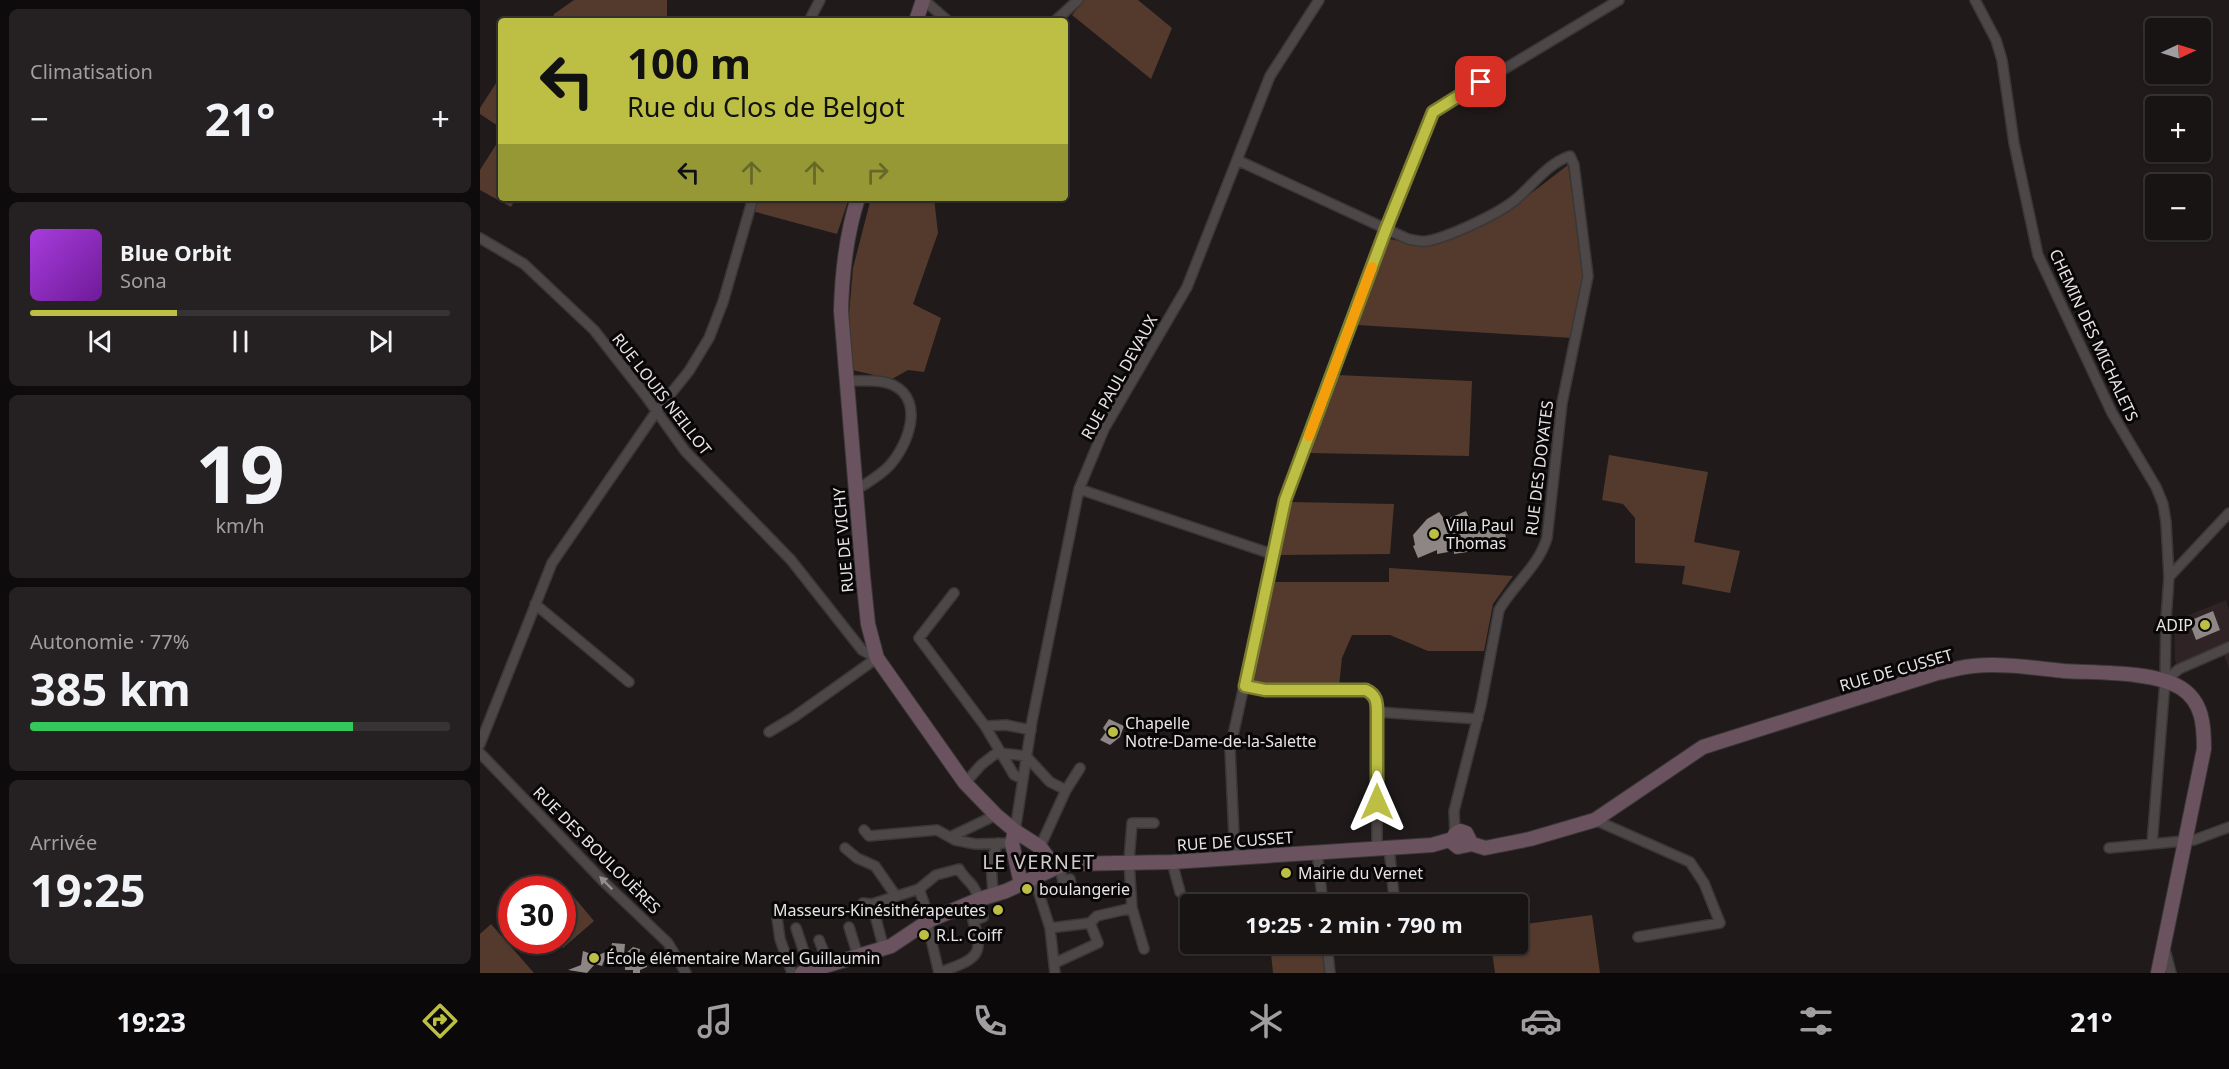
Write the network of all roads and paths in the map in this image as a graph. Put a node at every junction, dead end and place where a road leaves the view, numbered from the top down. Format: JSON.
{"nodes":[{"id":1,"x":820,"y":0,"type":"edge"},
{"id":2,"x":923,"y":0,"type":"edge"},
{"id":3,"x":1078,"y":0,"type":"edge"},
{"id":4,"x":1319,"y":0,"type":"edge"},
{"id":5,"x":1619,"y":0,"type":"edge"},
{"id":6,"x":1975,"y":0,"type":"edge"},
{"id":7,"x":811,"y":18,"type":"edge"},
{"id":8,"x":917,"y":18,"type":"edge"},
{"id":9,"x":944,"y":18,"type":"edge"},
{"id":10,"x":1058,"y":18,"type":"edge"},
{"id":11,"x":1237,"y":160,"type":"junction"},
{"id":12,"x":752,"y":201,"type":"edge"},
{"id":13,"x":857,"y":201,"type":"edge"},
{"id":14,"x":1386,"y":229,"type":"junction"},
{"id":15,"x":480,"y":238,"type":"edge"},
{"id":16,"x":847,"y":381,"type":"junction"},
{"id":17,"x":656,"y":412,"type":"junction"},
{"id":18,"x":1079,"y":489,"type":"junction"},
{"id":19,"x":855,"y":491,"type":"junction"},
{"id":20,"x":2229,"y":513,"type":"edge"},
{"id":21,"x":1272,"y":554,"type":"junction"},
{"id":22,"x":2169,"y":577,"type":"junction"},
{"id":23,"x":954,"y":593,"type":"dead end"},
{"id":24,"x":535,"y":604,"type":"junction"},
{"id":25,"x":870,"y":634,"type":"junction"},
{"id":26,"x":853,"y":639,"type":"junction"},
{"id":27,"x":2229,"y":647,"type":"edge"},
{"id":28,"x":877,"y":658,"type":"junction"},
{"id":29,"x":2165,"y":681,"type":"junction"},
{"id":30,"x":629,"y":682,"type":"dead end"},
{"id":31,"x":1245,"y":686,"type":"junction"},
{"id":32,"x":1377,"y":712,"type":"junction"},
{"id":33,"x":1478,"y":719,"type":"junction"},
{"id":34,"x":985,"y":726,"type":"junction"},
{"id":35,"x":1031,"y":730,"type":"junction"},
{"id":36,"x":769,"y":732,"type":"dead end"},
{"id":37,"x":480,"y":744,"type":"edge"},
{"id":38,"x":999,"y":752,"type":"junction"},
{"id":39,"x":480,"y":753,"type":"edge"},
{"id":40,"x":1026,"y":756,"type":"junction"},
{"id":41,"x":1080,"y":768,"type":"dead end"},
{"id":42,"x":1023,"y":779,"type":"junction"},
{"id":43,"x":965,"y":783,"type":"junction"},
{"id":44,"x":1066,"y":790,"type":"junction"},
{"id":45,"x":996,"y":815,"type":"junction"},
{"id":46,"x":1595,"y":820,"type":"junction"},
{"id":47,"x":1154,"y":823,"type":"dead end"},
{"id":48,"x":2229,"y":827,"type":"edge"},
{"id":49,"x":864,"y":830,"type":"dead end"},
{"id":50,"x":950,"y":837,"type":"junction"},
{"id":51,"x":1461,"y":838,"type":"junction"},
{"id":52,"x":1008,"y":839,"type":"junction"},
{"id":53,"x":2185,"y":842,"type":"junction"},
{"id":54,"x":2152,"y":844,"type":"junction"},
{"id":55,"x":1040,"y":847,"type":"junction"},
{"id":56,"x":845,"y":848,"type":"dead end"},
{"id":57,"x":1383,"y":848,"type":"junction"},
{"id":58,"x":2109,"y":848,"type":"dead end"},
{"id":59,"x":1317,"y":852,"type":"junction"},
{"id":60,"x":1235,"y":858,"type":"junction"},
{"id":61,"x":1129,"y":861,"type":"junction"},
{"id":62,"x":1172,"y":862,"type":"junction"},
{"id":63,"x":1057,"y":866,"type":"junction"},
{"id":64,"x":1027,"y":881,"type":"junction"},
{"id":65,"x":919,"y":889,"type":"junction"},
{"id":66,"x":1072,"y":889,"type":"dead end"},
{"id":67,"x":1180,"y":892,"type":"dead end"},
{"id":68,"x":1322,"y":894,"type":"edge"},
{"id":69,"x":1393,"y":894,"type":"edge"},
{"id":70,"x":896,"y":896,"type":"junction"},
{"id":71,"x":986,"y":897,"type":"junction"},
{"id":72,"x":1132,"y":908,"type":"junction"},
{"id":73,"x":777,"y":918,"type":"dead end"},
{"id":74,"x":928,"y":921,"type":"junction"},
{"id":75,"x":1090,"y":923,"type":"junction"},
{"id":76,"x":849,"y":927,"type":"dead end"},
{"id":77,"x":796,"y":928,"type":"dead end"},
{"id":78,"x":1050,"y":928,"type":"junction"},
{"id":79,"x":1638,"y":937,"type":"dead end"},
{"id":80,"x":819,"y":940,"type":"dead end"},
{"id":81,"x":2163,"y":945,"type":"junction"},
{"id":82,"x":884,"y":949,"type":"junction"},
{"id":83,"x":1144,"y":949,"type":"dead end"},
{"id":84,"x":1328,"y":954,"type":"edge"},
{"id":85,"x":858,"y":956,"type":"junction"},
{"id":86,"x":1055,"y":963,"type":"junction"},
{"id":87,"x":829,"y":965,"type":"junction"},
{"id":88,"x":806,"y":972,"type":"edge"},
{"id":89,"x":686,"y":973,"type":"edge"},
{"id":90,"x":792,"y":973,"type":"edge"},
{"id":91,"x":939,"y":973,"type":"edge"},
{"id":92,"x":1055,"y":973,"type":"edge"},
{"id":93,"x":1330,"y":973,"type":"edge"},
{"id":94,"x":2158,"y":973,"type":"edge"},
{"id":95,"x":2171,"y":973,"type":"edge"}],
"edges":[{"from":1,"to":7,"type":"street"},
{"from":2,"to":8,"type":"street"},
{"from":2,"to":9,"type":"street"},
{"from":3,"to":10,"type":"street"},
{"from":4,"to":11,"type":"street","name":"RUE PAUL DEVAUX"},
{"from":5,"to":14,"type":"street"},
{"from":6,"to":22,"type":"street","name":"CHEMIN DES MICHALETS"},
{"from":11,"to":14,"type":"street"},
{"from":11,"to":18,"type":"street","name":"RUE PAUL DEVAUX"},
{"from":12,"to":17,"type":"street"},
{"from":13,"to":16,"type":"street","name":"RUE DE VICHY"},
{"from":14,"to":21,"type":"street"},
{"from":14,"to":33,"type":"street","name":"RUE DES DOYATES"},
{"from":15,"to":17,"type":"street","name":"RUE LOUIS NEILLOT"},
{"from":16,"to":19,"type":"street","name":"RUE DE VICHY"},
{"from":16,"to":19,"type":"street"},
{"from":17,"to":24,"type":"street"},
{"from":17,"to":26,"type":"street","name":"RUE LOUIS NEILLOT"},
{"from":18,"to":21,"type":"street"},
{"from":18,"to":35,"type":"street","name":"RUE PAUL DEVAUX"},
{"from":19,"to":25,"type":"street","name":"RUE DE VICHY"},
{"from":20,"to":22,"type":"street"},
{"from":21,"to":31,"type":"street"},
{"from":22,"to":29,"type":"street","name":"CHEMIN DES MICHALETS"},
{"from":23,"to":34,"type":"street"},
{"from":24,"to":30,"type":"street"},
{"from":24,"to":37,"type":"street"},
{"from":25,"to":26,"type":"street"},
{"from":25,"to":28,"type":"street","name":"RUE DE VICHY"},
{"from":26,"to":28,"type":"street","name":"RUE LOUIS NEILLOT"},
{"from":27,"to":29,"type":"street"},
{"from":28,"to":36,"type":"street"},
{"from":28,"to":43,"type":"street","name":"RUE DE VICHY"},
{"from":29,"to":46,"type":"street","name":"RUE DE CUSSET"},
{"from":29,"to":53,"type":"street","name":"RUE DE CUSSET"},
{"from":29,"to":54,"type":"street","name":"CHEMIN DES MICHALETS"},
{"from":31,"to":32,"type":"street"},
{"from":31,"to":60,"type":"street"},
{"from":32,"to":33,"type":"street"},
{"from":32,"to":57,"type":"street"},
{"from":33,"to":51,"type":"street","name":"RUE DES DOYATES"},
{"from":34,"to":35,"type":"street"},
{"from":34,"to":38,"type":"street"},
{"from":35,"to":40,"type":"street","name":"RUE PAUL DEVAUX"},
{"from":38,"to":40,"type":"street"},
{"from":38,"to":42,"type":"street"},
{"from":38,"to":43,"type":"street"},
{"from":89,"to":39,"type":"street","name":"RUE DES BOULOUÈRES","one_way":true},
{"from":40,"to":42,"type":"street","name":"RUE PAUL DEVAUX"},
{"from":40,"to":44,"type":"street"},
{"from":41,"to":44,"type":"street"},
{"from":42,"to":52,"type":"street","name":"RUE PAUL DEVAUX"},
{"from":43,"to":45,"type":"street","name":"RUE DE VICHY"},
{"from":44,"to":55,"type":"street"},
{"from":45,"to":50,"type":"street"},
{"from":45,"to":52,"type":"street","name":"RUE DE VICHY"},
{"from":46,"to":51,"type":"street","name":"RUE DE CUSSET"},
{"from":46,"to":79,"type":"street"},
{"from":47,"to":61,"type":"street"},
{"from":48,"to":53,"type":"street"},
{"from":49,"to":50,"type":"street"},
{"from":50,"to":52,"type":"street"},
{"from":51,"to":57,"type":"street","name":"RUE DE CUSSET"},
{"from":52,"to":55,"type":"street","name":"RUE DE VICHY"},
{"from":52,"to":64,"type":"street"},
{"from":52,"to":71,"type":"street","name":"RUE PAUL DEVAUX"},
{"from":53,"to":54,"type":"street"},
{"from":53,"to":81,"type":"street","name":"RUE DE CUSSET"},
{"from":54,"to":58,"type":"street"},
{"from":55,"to":63,"type":"street"},
{"from":56,"to":70,"type":"street"},
{"from":57,"to":59,"type":"street","name":"RUE DE CUSSET"},
{"from":57,"to":69,"type":"street"},
{"from":59,"to":60,"type":"street","name":"RUE DE CUSSET"},
{"from":59,"to":68,"type":"street"},
{"from":60,"to":62,"type":"street","name":"RUE DE CUSSET"},
{"from":61,"to":62,"type":"street","name":"RUE DE CUSSET"},
{"from":61,"to":63,"type":"street","name":"RUE DE CUSSET"},
{"from":61,"to":72,"type":"street"},
{"from":62,"to":67,"type":"street"},
{"from":63,"to":64,"type":"street"},
{"from":63,"to":66,"type":"street"},
{"from":64,"to":71,"type":"street"},
{"from":64,"to":78,"type":"street"},
{"from":65,"to":70,"type":"street"},
{"from":65,"to":71,"type":"street"},
{"from":65,"to":74,"type":"street"},
{"from":70,"to":82,"type":"street"},
{"from":71,"to":74,"type":"street"},
{"from":71,"to":91,"type":"street","name":"RUE PAUL DEVAUX"},
{"from":72,"to":75,"type":"street"},
{"from":72,"to":83,"type":"street"},
{"from":73,"to":90,"type":"street"},
{"from":74,"to":82,"type":"street"},
{"from":74,"to":91,"type":"street"},
{"from":75,"to":78,"type":"street"},
{"from":75,"to":86,"type":"street"},
{"from":76,"to":85,"type":"street"},
{"from":77,"to":88,"type":"street"},
{"from":78,"to":86,"type":"street"},
{"from":80,"to":87,"type":"street"},
{"from":81,"to":94,"type":"street","name":"RUE DE CUSSET"},
{"from":81,"to":95,"type":"street"},
{"from":82,"to":85,"type":"street"},
{"from":84,"to":93,"type":"street"},
{"from":85,"to":87,"type":"street"},
{"from":86,"to":92,"type":"street"},
{"from":87,"to":88,"type":"street"}]}
